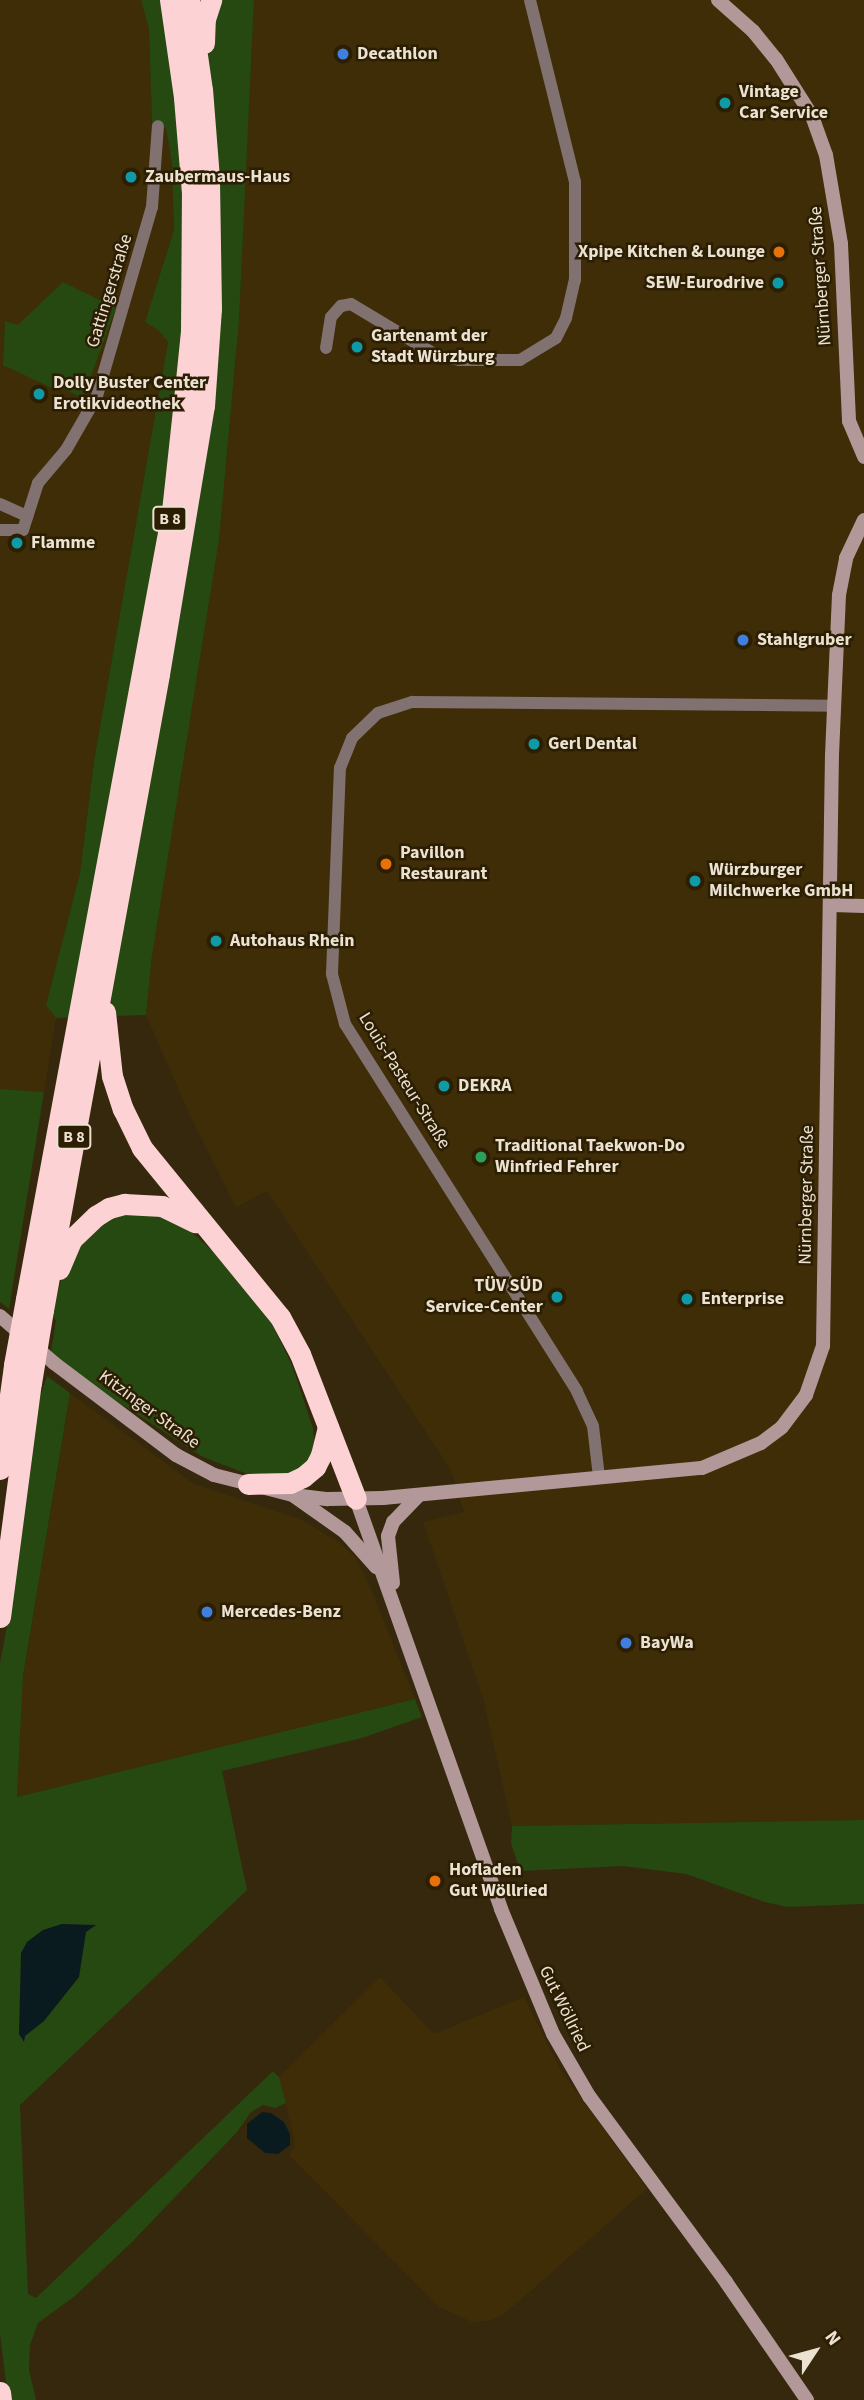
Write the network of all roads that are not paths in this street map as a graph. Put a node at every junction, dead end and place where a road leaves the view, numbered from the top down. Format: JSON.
{"nodes":[{"id":1,"x":170,"y":0,"type":"edge"},
{"id":2,"x":188,"y":0,"type":"edge"},
{"id":3,"x":211,"y":0,"type":"edge"},
{"id":4,"x":530,"y":0,"type":"edge"},
{"id":5,"x":718,"y":0,"type":"edge"},
{"id":6,"x":201,"y":90,"type":"junction"},
{"id":7,"x":158,"y":126,"type":"dead end"},
{"id":8,"x":326,"y":348,"type":"dead end"},
{"id":9,"x":864,"y":457,"type":"edge"},
{"id":10,"x":0,"y":504,"type":"edge"},
{"id":11,"x":27,"y":516,"type":"junction"},
{"id":12,"x":864,"y":520,"type":"edge"},
{"id":13,"x":0,"y":530,"type":"edge"},
{"id":14,"x":834,"y":706,"type":"junction"},
{"id":15,"x":832,"y":905,"type":"junction"},
{"id":16,"x":864,"y":906,"type":"edge"},
{"id":17,"x":106,"y":964,"type":"junction"},
{"id":18,"x":204,"y":1227,"type":"junction"},
{"id":19,"x":35,"y":1305,"type":"junction"},
{"id":20,"x":0,"y":1317,"type":"edge"},
{"id":21,"x":14,"y":1365,"type":"junction"},
{"id":22,"x":0,"y":1402,"type":"edge"},
{"id":23,"x":328,"y":1427,"type":"junction"},
{"id":24,"x":0,"y":1469,"type":"edge"},
{"id":25,"x":599,"y":1476,"type":"junction"},
{"id":26,"x":247,"y":1484,"type":"junction"},
{"id":27,"x":293,"y":1496,"type":"junction"},
{"id":28,"x":419,"y":1496,"type":"junction"},
{"id":29,"x":356,"y":1499,"type":"junction"},
{"id":30,"x":383,"y":1576,"type":"junction"},
{"id":31,"x":398,"y":1616,"type":"junction"},
{"id":32,"x":0,"y":1617,"type":"edge"},
{"id":33,"x":0,"y":2392,"type":"edge"},
{"id":34,"x":1,"y":2400,"type":"edge"},
{"id":35,"x":807,"y":2400,"type":"edge"}],
"edges":[{"from":1,"to":19,"type":"highway","number":"B 8"},
{"from":2,"to":6,"type":"highway","number":"B 8"},
{"from":3,"to":6,"type":"highway"},
{"from":4,"to":8,"type":"street"},
{"from":5,"to":9,"type":"street","name":"Nürnberger Straße"},
{"from":6,"to":17,"type":"highway","number":"B 8"},
{"from":7,"to":11,"type":"street","name":"Gattingerstraße"},
{"from":10,"to":11,"type":"street"},
{"from":11,"to":13,"type":"street","name":"Gattingerstraße"},
{"from":12,"to":14,"type":"street","name":"Nürnberger Straße"},
{"from":14,"to":15,"type":"street","name":"Nürnberger Straße"},
{"from":14,"to":25,"type":"street","name":"Louis-Pasteur-Straße"},
{"from":15,"to":16,"type":"street"},
{"from":15,"to":25,"type":"street","name":"Nürnberger Straße"},
{"from":17,"to":18,"type":"highway"},
{"from":17,"to":19,"type":"highway","number":"B 8"},
{"from":18,"to":19,"type":"highway"},
{"from":18,"to":23,"type":"highway"},
{"from":19,"to":21,"type":"highway","number":"B 8","bridge":true},
{"from":19,"to":32,"type":"highway","number":"B 8","bridge":true},
{"from":20,"to":26,"type":"street","name":"Kitzinger Straße"},
{"from":21,"to":22,"type":"highway"},
{"from":21,"to":24,"type":"highway","number":"B 8"},
{"from":23,"to":26,"type":"highway"},
{"from":23,"to":29,"type":"highway"},
{"from":25,"to":28,"type":"street","name":"Nürnberger Straße"},
{"from":26,"to":27,"type":"street","name":"Kitzinger Straße"},
{"from":27,"to":29,"type":"street","name":"Kitzinger Straße"},
{"from":27,"to":30,"type":"street"},
{"from":28,"to":29,"type":"street","name":"Nürnberger Straße"},
{"from":28,"to":31,"type":"street"},
{"from":29,"to":30,"type":"street"},
{"from":30,"to":31,"type":"street"},
{"from":31,"to":35,"type":"street","name":"Gut Wöllried"},
{"from":33,"to":34,"type":"highway"}]}
